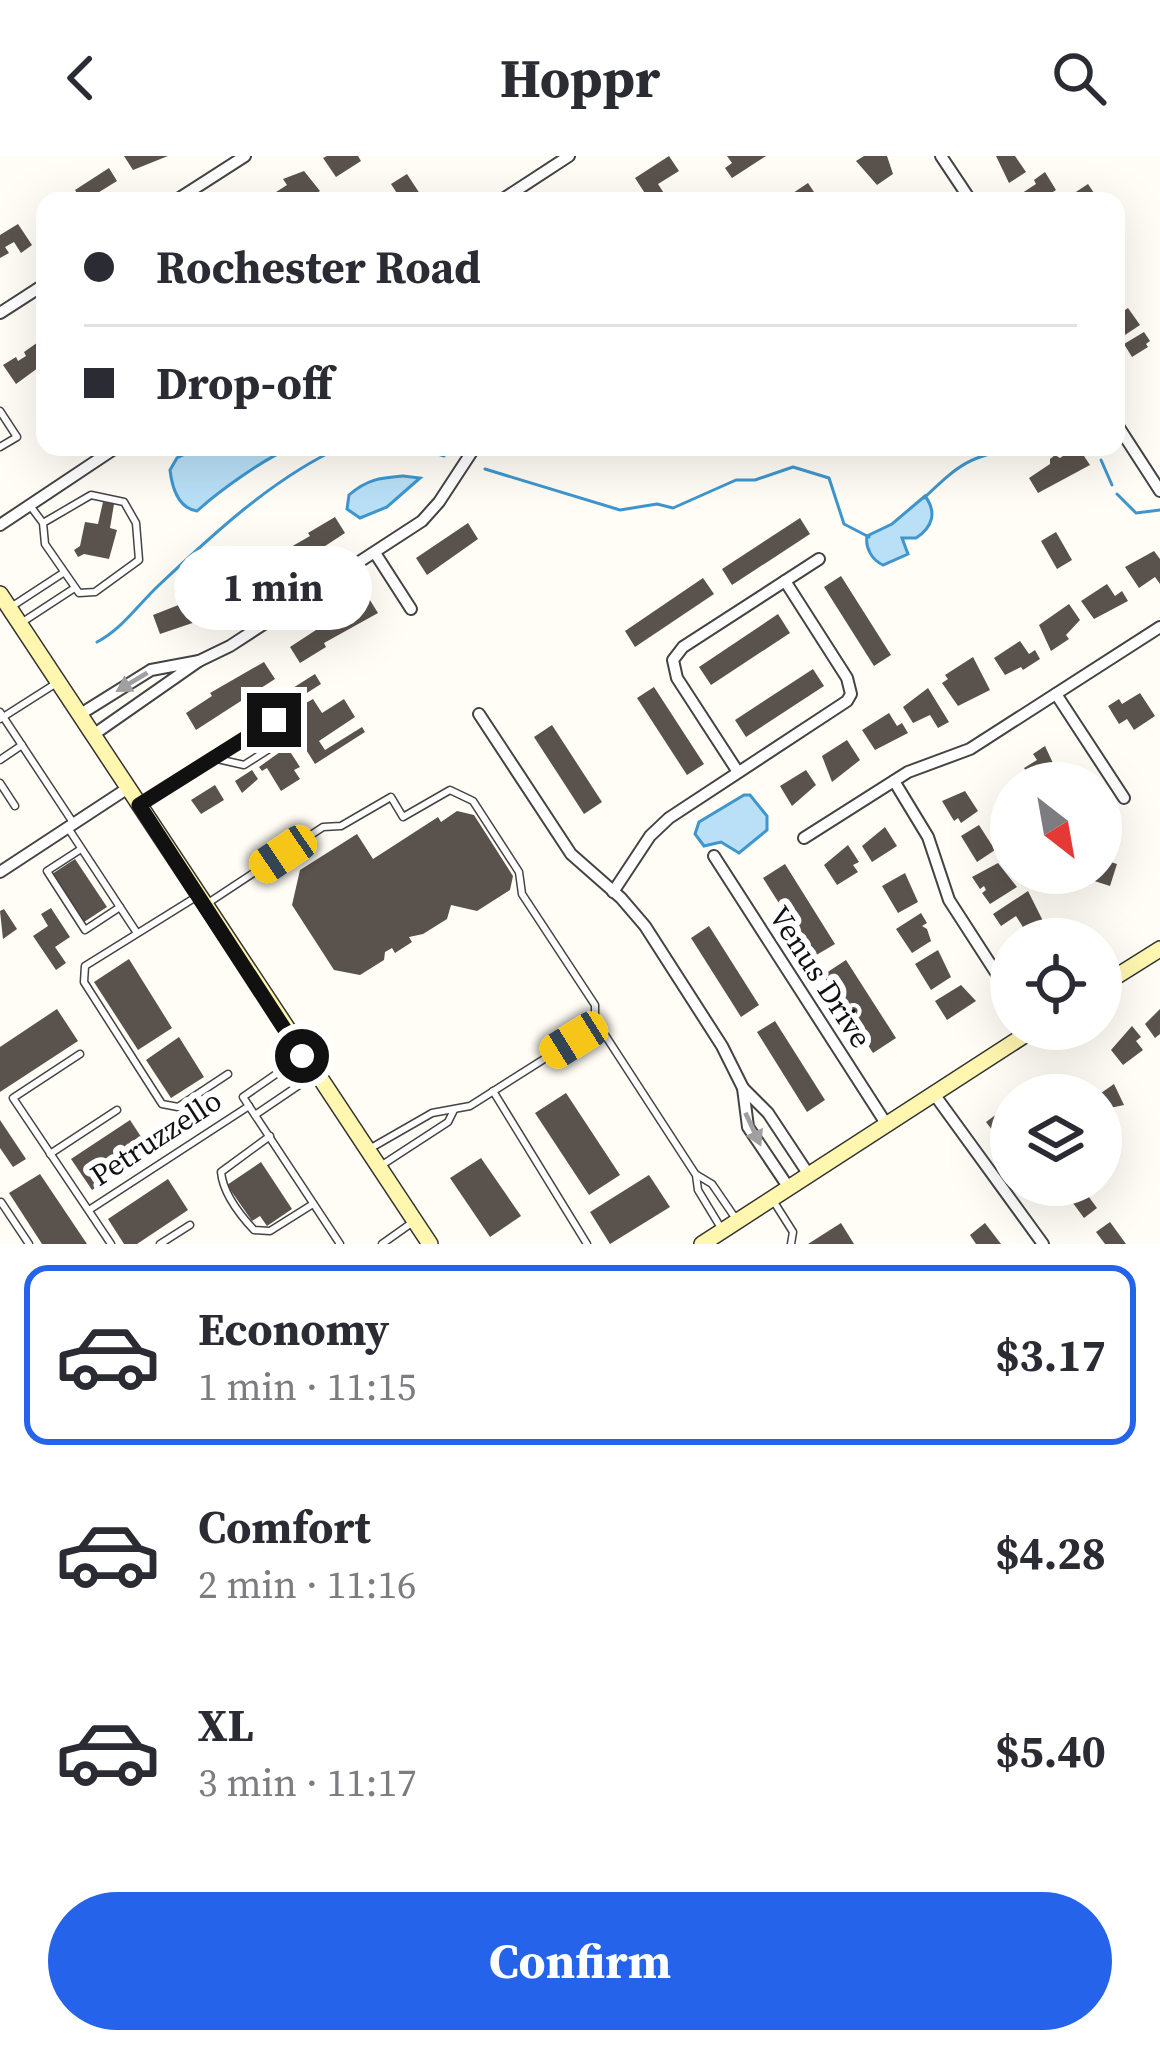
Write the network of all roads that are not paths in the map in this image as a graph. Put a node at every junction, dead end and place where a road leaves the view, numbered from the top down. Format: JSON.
{"nodes":[{"id":1,"x":245,"y":156,"type":"edge"},
{"id":2,"x":569,"y":156,"type":"edge"},
{"id":3,"x":941,"y":156,"type":"edge"},
{"id":4,"x":189,"y":192,"type":"edge"},
{"id":5,"x":514,"y":192,"type":"edge"},
{"id":6,"x":965,"y":192,"type":"edge"},
{"id":7,"x":36,"y":290,"type":"edge"},
{"id":8,"x":0,"y":313,"type":"edge"},
{"id":9,"x":0,"y":411,"type":"edge"},
{"id":10,"x":1125,"y":437,"type":"edge"},
{"id":11,"x":0,"y":447,"type":"edge"},
{"id":12,"x":103,"y":456,"type":"edge"},
{"id":13,"x":469,"y":456,"type":"edge"},
{"id":14,"x":1160,"y":491,"type":"edge"},
{"id":15,"x":29,"y":504,"type":"junction"},
{"id":16,"x":43,"y":523,"type":"junction"},
{"id":17,"x":0,"y":525,"type":"edge"},
{"id":18,"x":375,"y":553,"type":"junction"},
{"id":19,"x":819,"y":559,"type":"dead end"},
{"id":20,"x":63,"y":573,"type":"junction"},
{"id":21,"x":784,"y":581,"type":"junction"},
{"id":22,"x":73,"y":589,"type":"junction"},
{"id":23,"x":5,"y":601,"type":"edge"},
{"id":24,"x":411,"y":609,"type":"dead end"},
{"id":25,"x":20,"y":623,"type":"junction"},
{"id":26,"x":1160,"y":627,"type":"edge"},
{"id":27,"x":200,"y":662,"type":"junction"},
{"id":28,"x":58,"y":682,"type":"junction"},
{"id":29,"x":1056,"y":694,"type":"junction"},
{"id":30,"x":479,"y":714,"type":"dead end"},
{"id":31,"x":80,"y":715,"type":"junction"},
{"id":32,"x":1,"y":716,"type":"edge"},
{"id":33,"x":93,"y":735,"type":"junction"},
{"id":34,"x":22,"y":745,"type":"junction"},
{"id":35,"x":213,"y":758,"type":"junction"},
{"id":36,"x":0,"y":760,"type":"edge"},
{"id":37,"x":739,"y":772,"type":"junction"},
{"id":38,"x":894,"y":781,"type":"junction"},
{"id":39,"x":0,"y":783,"type":"edge"},
{"id":40,"x":128,"y":788,"type":"junction"},
{"id":41,"x":1124,"y":798,"type":"dead end"},
{"id":42,"x":139,"y":805,"type":"junction"},
{"id":43,"x":15,"y":806,"type":"dead end"},
{"id":44,"x":71,"y":826,"type":"junction"},
{"id":45,"x":804,"y":838,"type":"dead end"},
{"id":46,"x":81,"y":849,"type":"junction"},
{"id":47,"x":714,"y":856,"type":"dead end"},
{"id":48,"x":0,"y":872,"type":"edge"},
{"id":49,"x":613,"y":892,"type":"junction"},
{"id":50,"x":202,"y":900,"type":"junction"},
{"id":51,"x":119,"y":907,"type":"junction"},
{"id":52,"x":137,"y":933,"type":"junction"},
{"id":53,"x":1160,"y":949,"type":"edge"},
{"id":54,"x":990,"y":963,"type":"edge"},
{"id":55,"x":1122,"y":973,"type":"edge"},
{"id":56,"x":591,"y":1026,"type":"junction"},
{"id":57,"x":1001,"y":1050,"type":"edge"},
{"id":58,"x":80,"y":1054,"type":"dead end"},
{"id":59,"x":302,"y":1056,"type":"junction"},
{"id":60,"x":228,"y":1074,"type":"dead end"},
{"id":61,"x":314,"y":1075,"type":"junction"},
{"id":62,"x":742,"y":1088,"type":"junction"},
{"id":63,"x":493,"y":1091,"type":"junction"},
{"id":64,"x":934,"y":1094,"type":"junction"},
{"id":65,"x":249,"y":1106,"type":"junction"},
{"id":66,"x":117,"y":1110,"type":"dead end"},
{"id":67,"x":454,"y":1110,"type":"junction"},
{"id":68,"x":255,"y":1115,"type":"junction"},
{"id":69,"x":418,"y":1120,"type":"junction"},
{"id":70,"x":887,"y":1125,"type":"junction"},
{"id":71,"x":433,"y":1133,"type":"junction"},
{"id":72,"x":270,"y":1136,"type":"junction"},
{"id":73,"x":365,"y":1152,"type":"junction"},
{"id":74,"x":50,"y":1154,"type":"junction"},
{"id":75,"x":376,"y":1168,"type":"junction"},
{"id":76,"x":696,"y":1174,"type":"junction"},
{"id":77,"x":809,"y":1175,"type":"junction"},
{"id":78,"x":789,"y":1188,"type":"junction"},
{"id":79,"x":772,"y":1199,"type":"junction"},
{"id":80,"x":2,"y":1202,"type":"edge"},
{"id":81,"x":314,"y":1204,"type":"junction"},
{"id":82,"x":88,"y":1210,"type":"junction"},
{"id":83,"x":414,"y":1222,"type":"junction"},
{"id":84,"x":190,"y":1225,"type":"dead end"},
{"id":85,"x":730,"y":1226,"type":"junction"},
{"id":86,"x":337,"y":1240,"type":"edge"},
{"id":87,"x":706,"y":1243,"type":"edge"},
{"id":88,"x":28,"y":1244,"type":"edge"},
{"id":89,"x":111,"y":1244,"type":"edge"},
{"id":90,"x":160,"y":1244,"type":"edge"},
{"id":91,"x":322,"y":1244,"type":"edge"},
{"id":92,"x":382,"y":1244,"type":"edge"},
{"id":93,"x":430,"y":1244,"type":"edge"},
{"id":94,"x":586,"y":1244,"type":"edge"},
{"id":95,"x":791,"y":1244,"type":"edge"},
{"id":96,"x":1042,"y":1244,"type":"edge"}],
"edges":[{"from":1,"to":4,"type":"street"},
{"from":2,"to":5,"type":"street"},
{"from":3,"to":6,"type":"street"},
{"from":7,"to":8,"type":"street"},
{"from":9,"to":11,"type":"lane"},
{"from":10,"to":14,"type":"street"},
{"from":12,"to":15,"type":"street"},
{"from":13,"to":18,"type":"street"},
{"from":15,"to":16,"type":"lane"},
{"from":15,"to":17,"type":"street"},
{"from":16,"to":20,"type":"lane"},
{"from":16,"to":22,"type":"lane"},
{"from":18,"to":24,"type":"street"},
{"from":18,"to":27,"type":"street"},
{"from":19,"to":21,"type":"street"},
{"from":20,"to":22,"type":"lane"},
{"from":20,"to":23,"type":"lane"},
{"from":21,"to":37,"type":"street"},
{"from":21,"to":37,"type":"street"},
{"from":22,"to":25,"type":"lane"},
{"from":23,"to":25,"type":"main road"},
{"from":25,"to":28,"type":"main road"},
{"from":26,"to":29,"type":"street"},
{"from":27,"to":31,"type":"street","one_way":true},
{"from":27,"to":33,"type":"street"},
{"from":28,"to":31,"type":"main road"},
{"from":28,"to":32,"type":"lane"},
{"from":29,"to":38,"type":"street"},
{"from":29,"to":41,"type":"street"},
{"from":30,"to":49,"type":"street"},
{"from":31,"to":33,"type":"main road"},
{"from":32,"to":34,"type":"lane"},
{"from":33,"to":40,"type":"main road"},
{"from":34,"to":36,"type":"lane"},
{"from":34,"to":44,"type":"lane"},
{"from":35,"to":35,"type":"lane"},
{"from":35,"to":42,"type":"lane"},
{"from":37,"to":49,"type":"street"},
{"from":38,"to":45,"type":"street"},
{"from":38,"to":54,"type":"street"},
{"from":39,"to":43,"type":"lane"},
{"from":40,"to":42,"type":"main road"},
{"from":40,"to":44,"type":"street"},
{"from":42,"to":50,"type":"main road"},
{"from":44,"to":46,"type":"lane"},
{"from":44,"to":48,"type":"street"},
{"from":46,"to":51,"type":"lane"},
{"from":46,"to":51,"type":"lane"},
{"from":47,"to":70,"type":"street","name":"Venus Drive"},
{"from":49,"to":62,"type":"street"},
{"from":50,"to":52,"type":"lane"},
{"from":50,"to":56,"type":"lane"},
{"from":50,"to":59,"type":"main road"},
{"from":51,"to":52,"type":"lane"},
{"from":52,"to":60,"type":"lane"},
{"from":53,"to":55,"type":"main road"},
{"from":56,"to":63,"type":"lane"},
{"from":56,"to":76,"type":"lane"},
{"from":57,"to":64,"type":"main road"},
{"from":58,"to":74,"type":"lane"},
{"from":59,"to":61,"type":"main road"},
{"from":59,"to":65,"type":"lane"},
{"from":61,"to":68,"type":"lane"},
{"from":61,"to":73,"type":"main road"},
{"from":62,"to":77,"type":"street"},
{"from":62,"to":78,"type":"street","one_way":true},
{"from":63,"to":67,"type":"lane"},
{"from":63,"to":94,"type":"lane"},
{"from":64,"to":70,"type":"main road"},
{"from":64,"to":96,"type":"street"},
{"from":65,"to":68,"type":"lane"},
{"from":65,"to":82,"type":"lane","name":"Petruzzello"},
{"from":66,"to":74,"type":"lane"},
{"from":67,"to":69,"type":"lane"},
{"from":67,"to":71,"type":"lane"},
{"from":68,"to":72,"type":"lane"},
{"from":69,"to":71,"type":"lane"},
{"from":69,"to":73,"type":"lane"},
{"from":70,"to":77,"type":"main road"},
{"from":71,"to":75,"type":"lane"},
{"from":72,"to":81,"type":"lane"},
{"from":72,"to":81,"type":"lane"},
{"from":73,"to":75,"type":"main road"},
{"from":74,"to":82,"type":"lane"},
{"from":75,"to":83,"type":"main road"},
{"from":76,"to":85,"type":"lane"},
{"from":76,"to":85,"type":"lane"},
{"from":77,"to":78,"type":"main road"},
{"from":78,"to":79,"type":"main road"},
{"from":79,"to":85,"type":"main road"},
{"from":79,"to":95,"type":"lane"},
{"from":80,"to":88,"type":"lane"},
{"from":81,"to":86,"type":"lane"},
{"from":82,"to":89,"type":"lane"},
{"from":83,"to":92,"type":"lane"},
{"from":83,"to":93,"type":"main road"},
{"from":84,"to":90,"type":"lane"},
{"from":85,"to":87,"type":"main road"},
{"from":86,"to":91,"type":"lane"}]}
